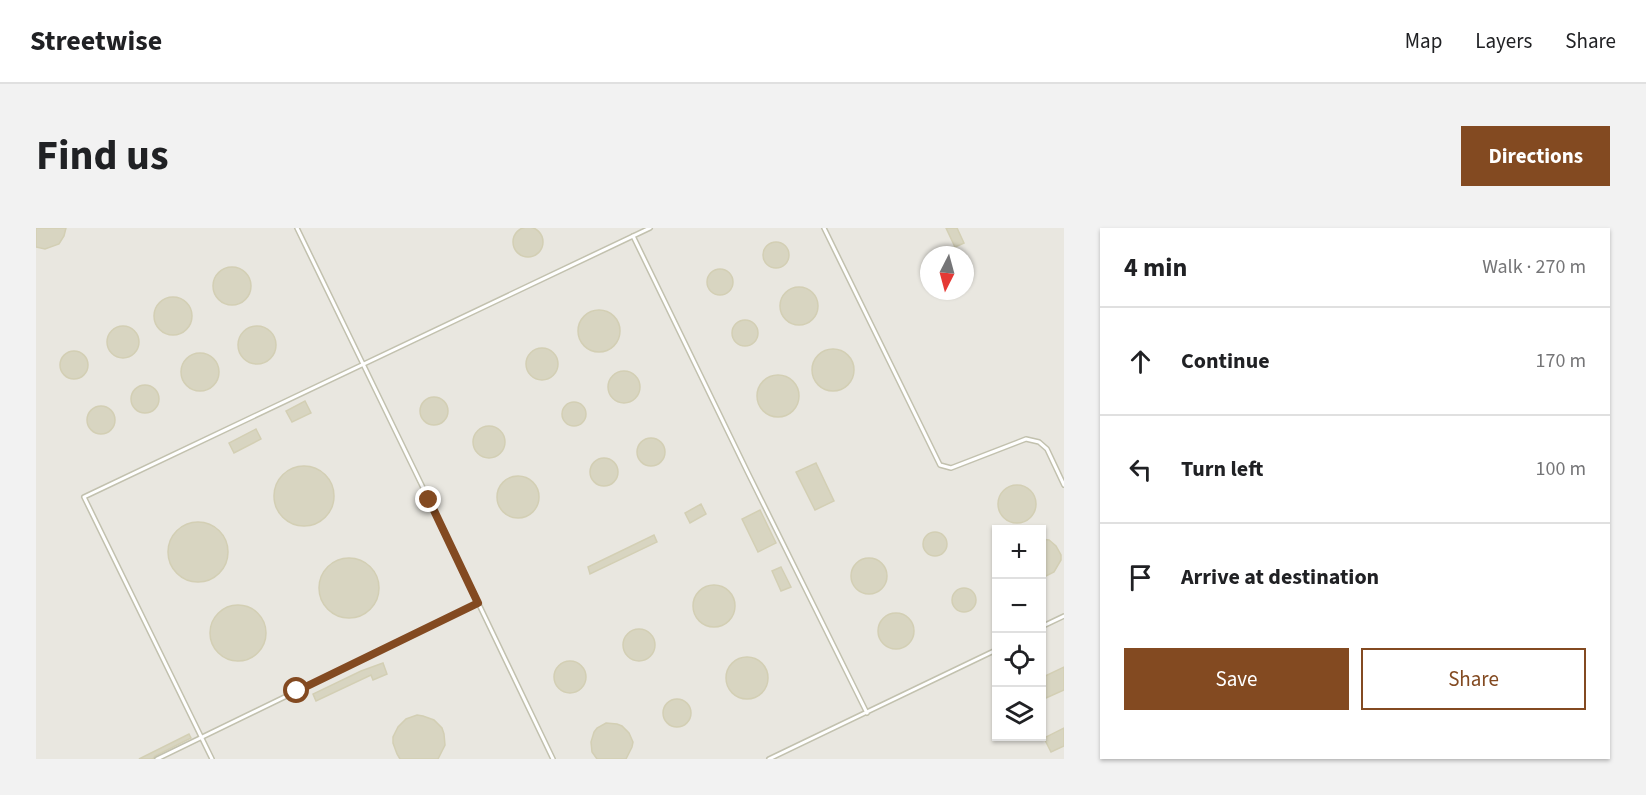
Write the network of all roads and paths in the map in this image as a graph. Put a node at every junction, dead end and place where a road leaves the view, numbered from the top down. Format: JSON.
{"nodes":[{"id":1,"x":297,"y":228,"type":"edge"},
{"id":2,"x":650,"y":228,"type":"edge"},
{"id":3,"x":824,"y":228,"type":"edge"},
{"id":4,"x":633,"y":236,"type":"junction"},
{"id":5,"x":363,"y":364,"type":"junction"},
{"id":6,"x":1064,"y":485,"type":"edge"},
{"id":7,"x":478,"y":603,"type":"junction"},
{"id":8,"x":1064,"y":616,"type":"edge"},
{"id":9,"x":1046,"y":625,"type":"edge"},
{"id":10,"x":992,"y":652,"type":"edge"},
{"id":11,"x":867,"y":713,"type":"junction"},
{"id":12,"x":202,"y":737,"type":"junction"},
{"id":13,"x":157,"y":759,"type":"edge"},
{"id":14,"x":212,"y":759,"type":"edge"},
{"id":15,"x":553,"y":759,"type":"edge"},
{"id":16,"x":769,"y":759,"type":"edge"}],
"edges":[{"from":1,"to":5,"type":"lane"},
{"from":2,"to":4,"type":"lane"},
{"from":3,"to":6,"type":"lane"},
{"from":4,"to":5,"type":"lane"},
{"from":4,"to":11,"type":"lane"},
{"from":5,"to":7,"type":"lane"},
{"from":5,"to":12,"type":"lane"},
{"from":7,"to":12,"type":"lane"},
{"from":7,"to":15,"type":"lane"},
{"from":8,"to":9,"type":"lane"},
{"from":10,"to":11,"type":"lane"},
{"from":11,"to":16,"type":"lane"},
{"from":12,"to":13,"type":"lane"},
{"from":12,"to":14,"type":"lane"}]}
